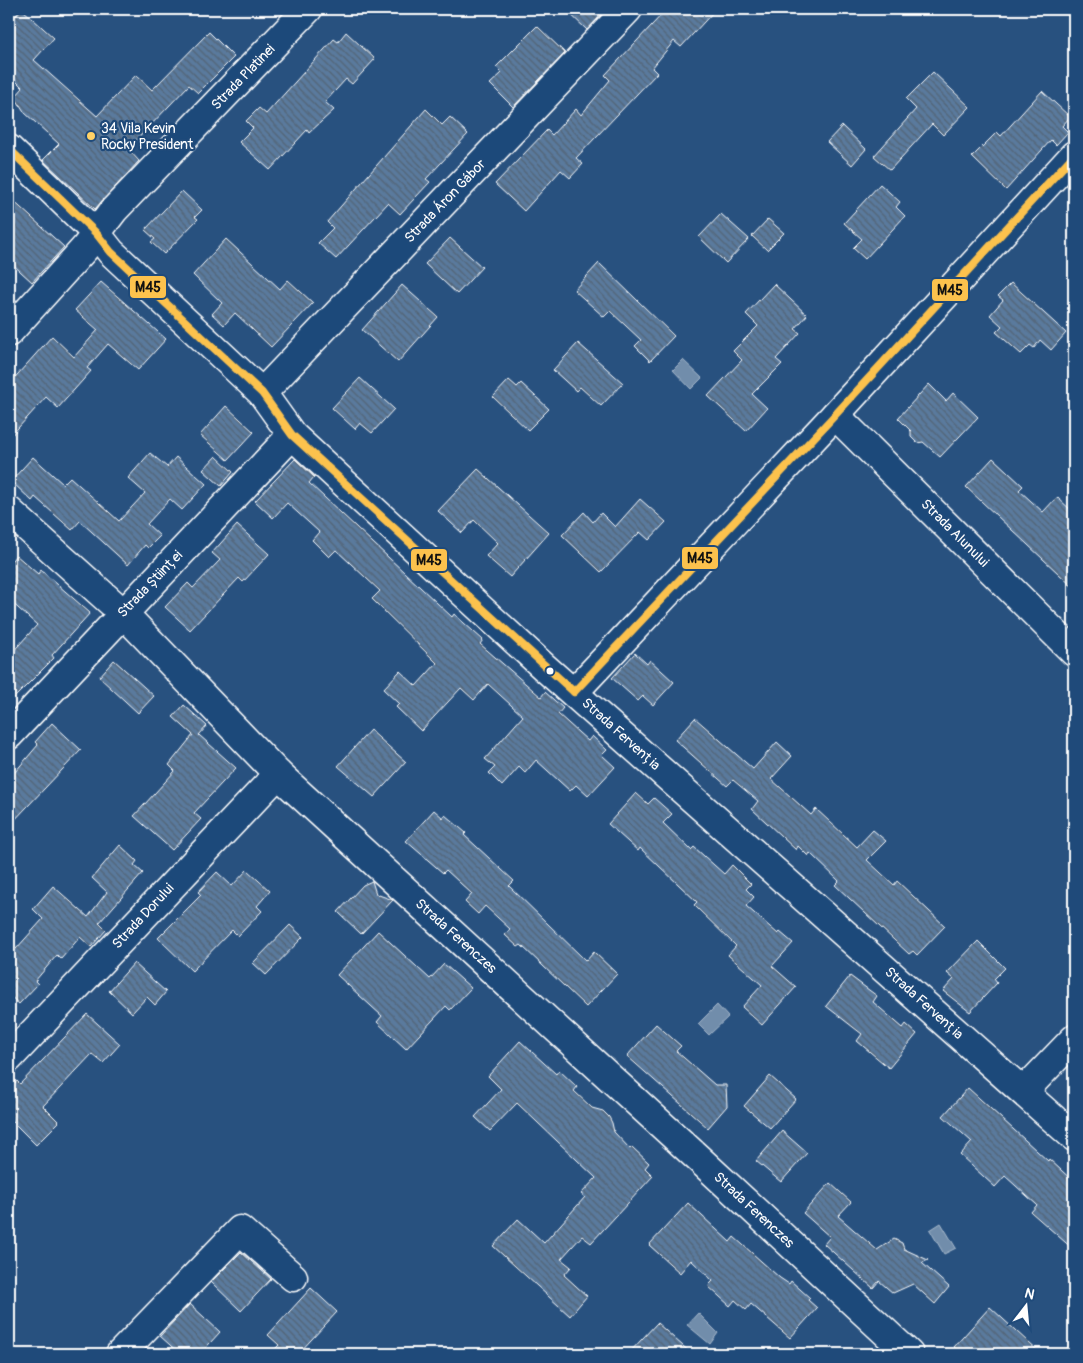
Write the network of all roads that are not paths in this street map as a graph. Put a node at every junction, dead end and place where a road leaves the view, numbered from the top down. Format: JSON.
{"nodes":[{"id":1,"x":308,"y":9,"type":"edge"},
{"id":2,"x":628,"y":9,"type":"edge"},
{"id":3,"x":9,"y":149,"type":"edge"},
{"id":4,"x":1074,"y":155,"type":"edge"},
{"id":5,"x":96,"y":233,"type":"junction"},
{"id":6,"x":9,"y":332,"type":"edge"},
{"id":7,"x":262,"y":393,"type":"junction"},
{"id":8,"x":836,"y":415,"type":"junction"},
{"id":9,"x":292,"y":435,"type":"junction"},
{"id":10,"x":9,"y":511,"type":"edge"},
{"id":11,"x":122,"y":612,"type":"junction"},
{"id":12,"x":1074,"y":652,"type":"edge"},
{"id":13,"x":574,"y":692,"type":"junction"},
{"id":14,"x":9,"y":734,"type":"edge"},
{"id":15,"x":278,"y":774,"type":"junction"},
{"id":16,"x":1074,"y":1039,"type":"edge"},
{"id":17,"x":9,"y":1058,"type":"edge"},
{"id":18,"x":1024,"y":1091,"type":"junction"},
{"id":19,"x":1074,"y":1137,"type":"edge"},
{"id":20,"x":293,"y":1277,"type":"dead end"},
{"id":21,"x":120,"y":1354,"type":"edge"},
{"id":22,"x":909,"y":1354,"type":"edge"}],
"edges":[{"from":1,"to":5,"type":"street","name":"Strada Platinei"},
{"from":2,"to":7,"type":"street","name":"Strada Áron Gábor"},
{"from":3,"to":5,"type":"street","name":"Strada Fervenția"},
{"from":4,"to":8,"type":"street"},
{"from":5,"to":6,"type":"street","name":"Strada Platinei"},
{"from":5,"to":7,"type":"street","name":"Strada Fervenția"},
{"from":7,"to":9,"type":"street","name":"Strada Fervenția"},
{"from":8,"to":12,"type":"street","name":"Strada Alunului"},
{"from":8,"to":13,"type":"street"},
{"from":9,"to":11,"type":"street","name":"Strada Științei"},
{"from":9,"to":13,"type":"street","name":"Strada Fervenția"},
{"from":10,"to":11,"type":"street","name":"Strada Ferenczes"},
{"from":11,"to":14,"type":"street","name":"Strada Științei"},
{"from":11,"to":15,"type":"street","name":"Strada Ferenczes"},
{"from":13,"to":18,"type":"street","name":"Strada Fervenția"},
{"from":15,"to":17,"type":"street","name":"Strada Dorului"},
{"from":15,"to":22,"type":"street","name":"Strada Ferenczes"},
{"from":16,"to":18,"type":"street"},
{"from":18,"to":19,"type":"street","name":"Strada Fervenția"},
{"from":20,"to":21,"type":"street"}]}
